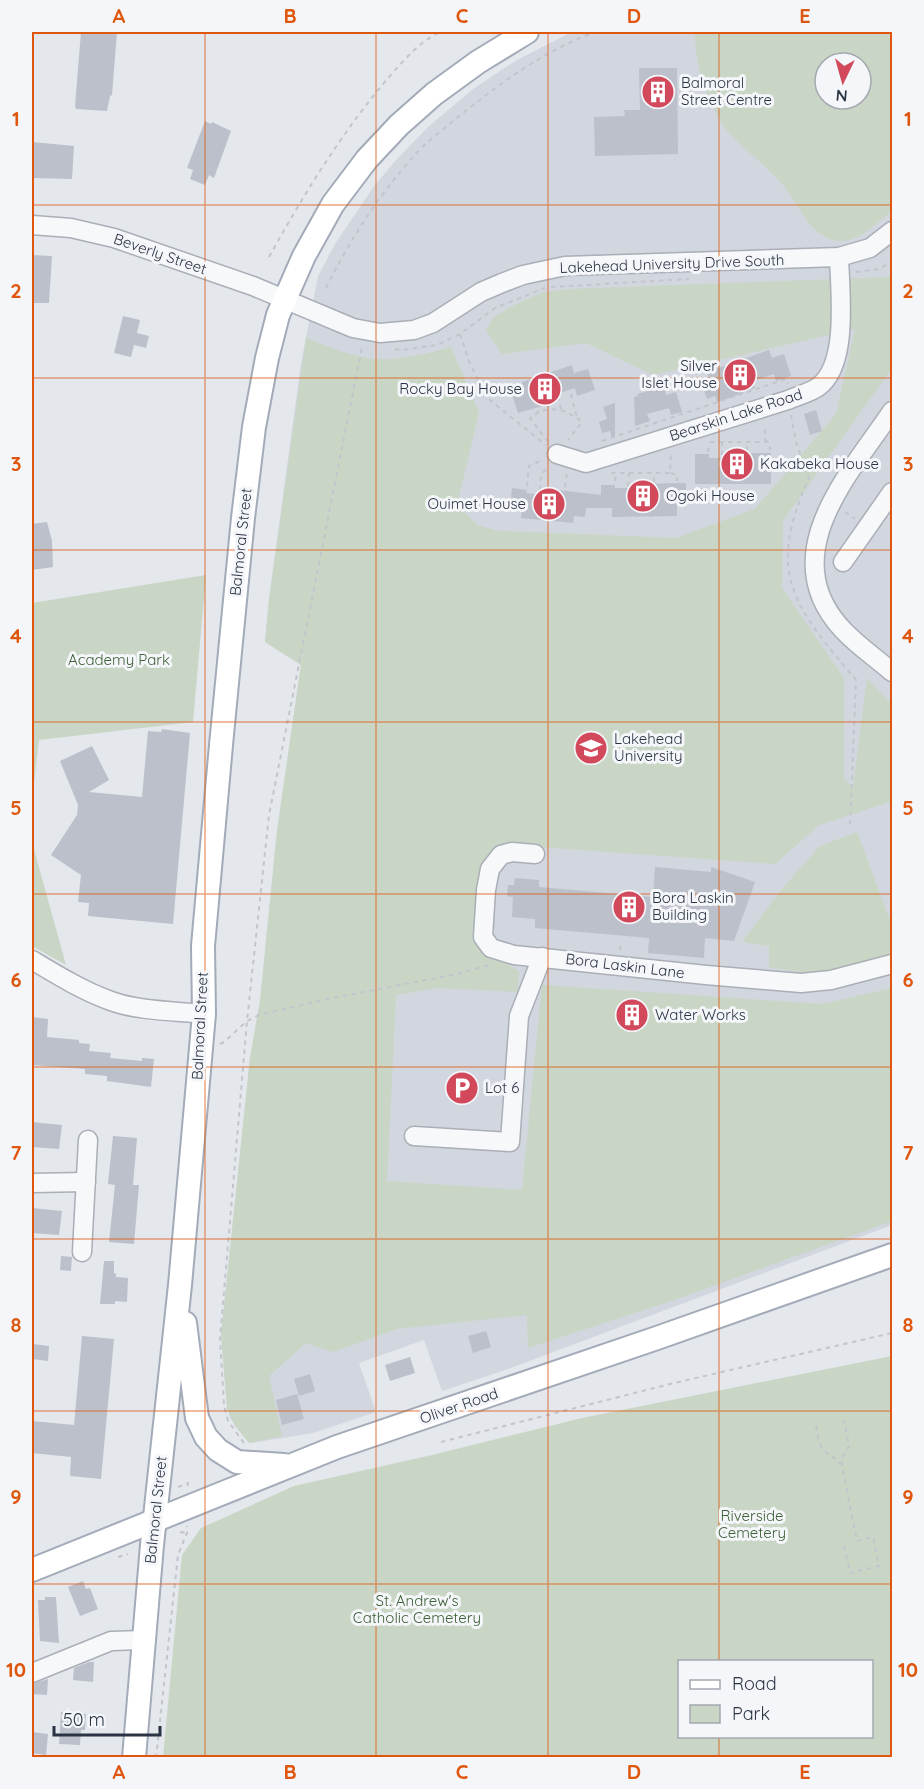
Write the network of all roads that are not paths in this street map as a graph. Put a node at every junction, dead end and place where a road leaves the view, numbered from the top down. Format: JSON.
{"nodes":[{"id":1,"x":527,"y":32,"type":"edge"},
{"id":2,"x":32,"y":225,"type":"edge"},
{"id":3,"x":892,"y":231,"type":"edge"},
{"id":4,"x":839,"y":265,"type":"junction"},
{"id":5,"x":285,"y":299,"type":"junction"},
{"id":6,"x":892,"y":411,"type":"edge"},
{"id":7,"x":557,"y":454,"type":"road end"},
{"id":8,"x":892,"y":492,"type":"edge"},
{"id":9,"x":843,"y":562,"type":"dead end"},
{"id":10,"x":892,"y":672,"type":"edge"},
{"id":11,"x":535,"y":854,"type":"dead end"},
{"id":12,"x":542,"y":957,"type":"junction"},
{"id":13,"x":32,"y":960,"type":"edge"},
{"id":14,"x":892,"y":964,"type":"edge"},
{"id":15,"x":204,"y":1014,"type":"junction"},
{"id":16,"x":414,"y":1136,"type":"dead end"},
{"id":17,"x":88,"y":1140,"type":"dead end"},
{"id":18,"x":86,"y":1182,"type":"junction"},
{"id":19,"x":32,"y":1183,"type":"edge"},
{"id":20,"x":82,"y":1252,"type":"dead end"},
{"id":21,"x":892,"y":1255,"type":"edge"},
{"id":22,"x":180,"y":1285,"type":"junction"},
{"id":23,"x":289,"y":1465,"type":"junction"},
{"id":24,"x":154,"y":1521,"type":"junction"},
{"id":25,"x":32,"y":1570,"type":"edge"},
{"id":26,"x":144,"y":1640,"type":"junction"},
{"id":27,"x":32,"y":1673,"type":"edge"},
{"id":28,"x":134,"y":1758,"type":"edge"}],
"edges":[{"from":1,"to":5,"type":"main road","name":"Balmoral Street"},
{"from":2,"to":5,"type":"street","name":"Beverly Street"},
{"from":3,"to":4,"type":"street","name":"Lakehead University Drive South"},
{"from":4,"to":5,"type":"street","name":"Lakehead University Drive South"},
{"from":4,"to":7,"type":"street","name":"Bearskin Lake Road"},
{"from":5,"to":15,"type":"main road","name":"Balmoral Street"},
{"from":6,"to":10,"type":"street"},
{"from":8,"to":9,"type":"street"},
{"from":11,"to":12,"type":"street","name":"Bora Laskin Lane"},
{"from":12,"to":14,"type":"street","name":"Bora Laskin Lane"},
{"from":12,"to":16,"type":"street"},
{"from":13,"to":15,"type":"street"},
{"from":15,"to":22,"type":"main road","name":"Balmoral Street"},
{"from":17,"to":18,"type":"street"},
{"from":18,"to":19,"type":"street"},
{"from":18,"to":20,"type":"street"},
{"from":21,"to":23,"type":"main road","name":"Oliver Road"},
{"from":22,"to":23,"type":"main road"},
{"from":22,"to":24,"type":"main road","name":"Balmoral Street"},
{"from":23,"to":24,"type":"main road","name":"Oliver Road"},
{"from":24,"to":25,"type":"main road","name":"Oliver Road"},
{"from":24,"to":26,"type":"main road","name":"Balmoral Street"},
{"from":26,"to":27,"type":"street"},
{"from":26,"to":28,"type":"main road","name":"Balmoral Street"}]}
